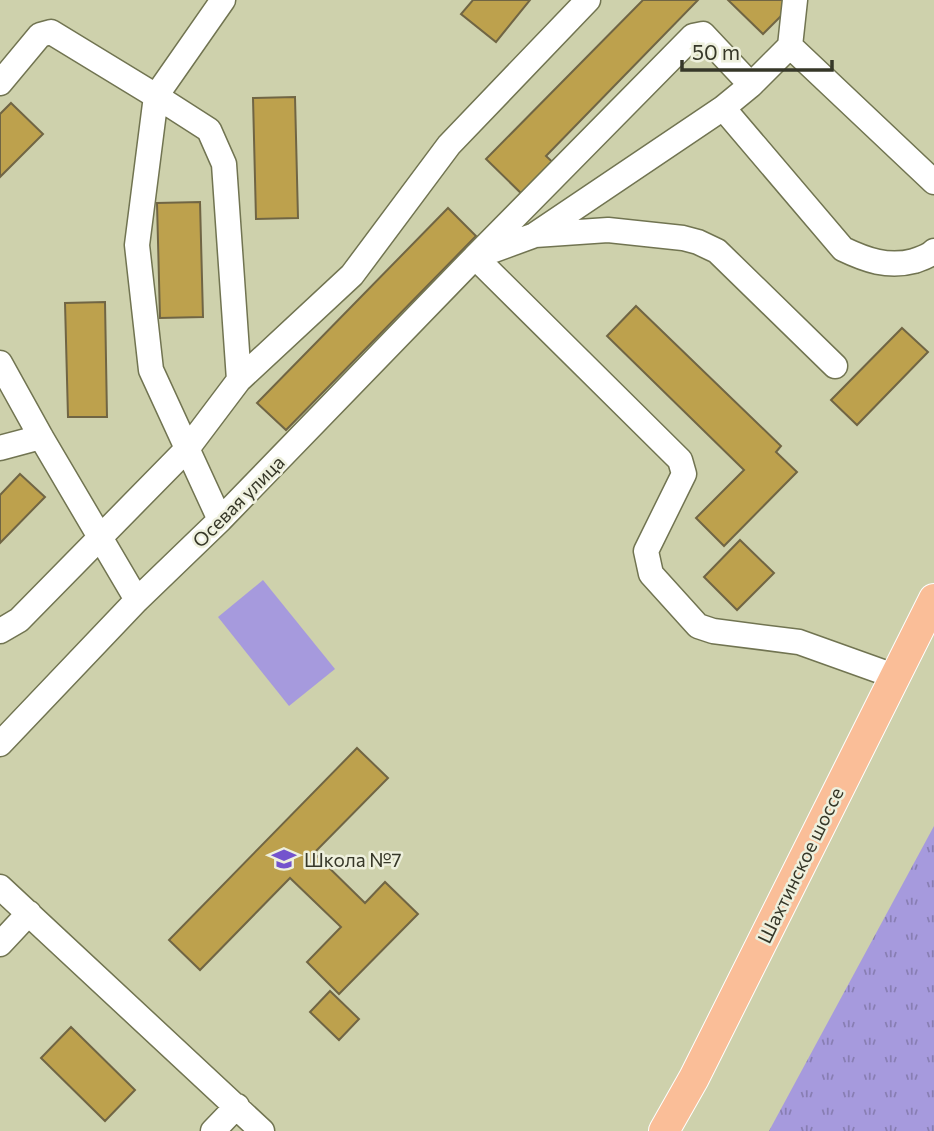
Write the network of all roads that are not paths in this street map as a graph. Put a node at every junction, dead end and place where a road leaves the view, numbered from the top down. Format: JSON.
{"nodes":[{"id":1,"x":223,"y":0,"type":"edge"},
{"id":2,"x":588,"y":0,"type":"edge"},
{"id":3,"x":795,"y":0,"type":"edge"},
{"id":4,"x":790,"y":46,"type":"junction"},
{"id":5,"x":0,"y":83,"type":"edge"},
{"id":6,"x":751,"y":85,"type":"junction"},
{"id":7,"x":156,"y":96,"type":"junction"},
{"id":8,"x":723,"y":108,"type":"junction"},
{"id":9,"x":934,"y":183,"type":"edge"},
{"id":10,"x":535,"y":235,"type":"junction"},
{"id":11,"x":934,"y":251,"type":"edge"},
{"id":12,"x":475,"y":257,"type":"junction"},
{"id":13,"x":0,"y":363,"type":"edge"},
{"id":14,"x":835,"y":366,"type":"dead end"},
{"id":15,"x":239,"y":380,"type":"junction"},
{"id":16,"x":41,"y":437,"type":"junction"},
{"id":17,"x":0,"y":448,"type":"edge"},
{"id":18,"x":187,"y":449,"type":"junction"},
{"id":19,"x":220,"y":520,"type":"junction"},
{"id":20,"x":100,"y":538,"type":"junction"},
{"id":21,"x":934,"y":599,"type":"edge"},
{"id":22,"x":137,"y":600,"type":"junction"},
{"id":23,"x":0,"y":631,"type":"edge"},
{"id":24,"x":894,"y":676,"type":"junction"},
{"id":25,"x":0,"y":744,"type":"edge"},
{"id":26,"x":0,"y":887,"type":"edge"},
{"id":27,"x":29,"y":913,"type":"junction"},
{"id":28,"x":0,"y":944,"type":"edge"},
{"id":29,"x":237,"y":1106,"type":"junction"},
{"id":30,"x":213,"y":1131,"type":"edge"},
{"id":31,"x":262,"y":1131,"type":"edge"},
{"id":32,"x":664,"y":1131,"type":"edge"}],
"edges":[{"from":1,"to":7,"type":"street"},
{"from":2,"to":15,"type":"street"},
{"from":3,"to":4,"type":"street"},
{"from":4,"to":6,"type":"street"},
{"from":4,"to":9,"type":"street"},
{"from":5,"to":7,"type":"street"},
{"from":6,"to":8,"type":"street"},
{"from":6,"to":12,"type":"street","name":"Осевая улица"},
{"from":7,"to":15,"type":"street"},
{"from":7,"to":18,"type":"street"},
{"from":8,"to":10,"type":"street"},
{"from":8,"to":11,"type":"street"},
{"from":10,"to":12,"type":"street"},
{"from":10,"to":14,"type":"street"},
{"from":12,"to":19,"type":"street","name":"Осевая улица"},
{"from":12,"to":24,"type":"street"},
{"from":13,"to":16,"type":"street"},
{"from":15,"to":18,"type":"street"},
{"from":16,"to":17,"type":"street"},
{"from":16,"to":20,"type":"street"},
{"from":18,"to":19,"type":"street"},
{"from":18,"to":20,"type":"street"},
{"from":19,"to":22,"type":"street","name":"Осевая улица"},
{"from":20,"to":22,"type":"street"},
{"from":20,"to":23,"type":"street"},
{"from":21,"to":24,"type":"main road","name":"Шахтинское шоссе"},
{"from":22,"to":25,"type":"street","name":"Осевая улица"},
{"from":24,"to":32,"type":"main road","name":"Шахтинское шоссе"},
{"from":26,"to":27,"type":"street"},
{"from":27,"to":28,"type":"street"},
{"from":27,"to":29,"type":"street"},
{"from":29,"to":30,"type":"street"},
{"from":29,"to":31,"type":"street"}]}
